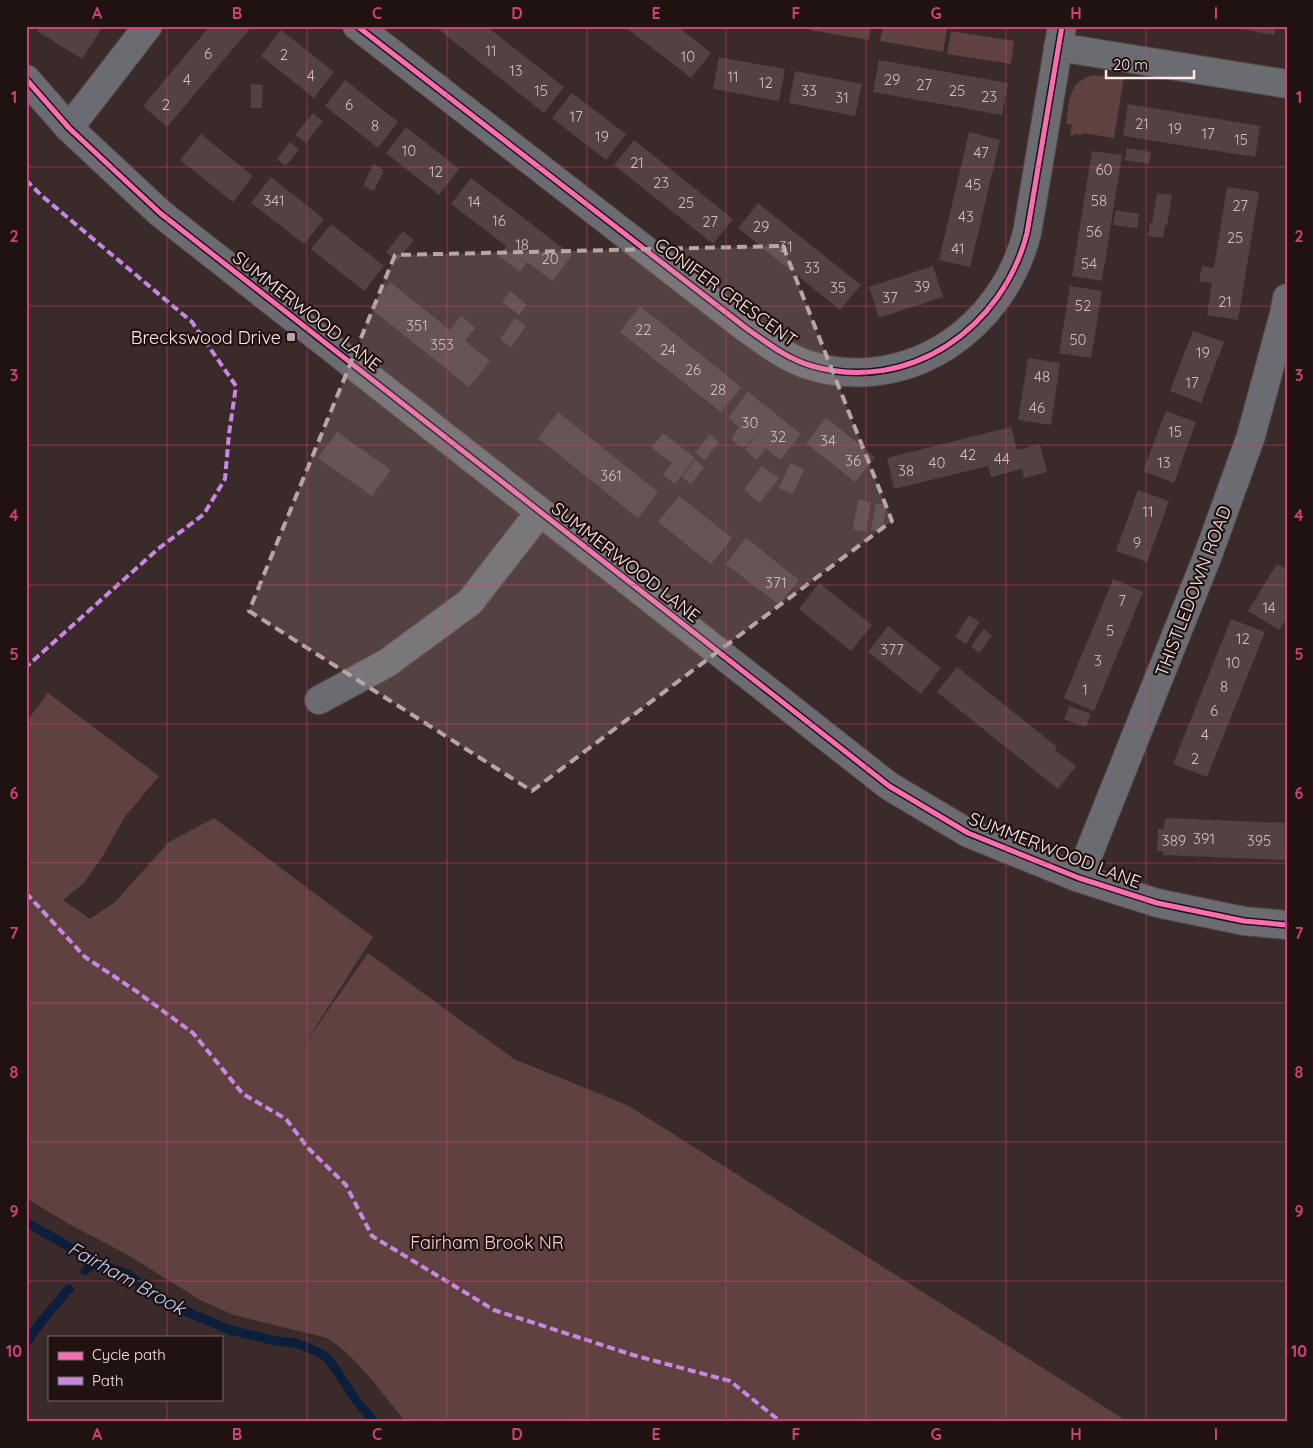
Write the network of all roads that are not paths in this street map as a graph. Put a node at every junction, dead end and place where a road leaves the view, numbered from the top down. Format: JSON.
{"nodes":[{"id":1,"x":148,"y":26,"type":"edge"},
{"id":2,"x":357,"y":26,"type":"edge"},
{"id":3,"x":1060,"y":36,"type":"edge"},
{"id":4,"x":26,"y":79,"type":"edge"},
{"id":5,"x":1287,"y":84,"type":"edge"},
{"id":6,"x":69,"y":128,"type":"junction"},
{"id":7,"x":1287,"y":298,"type":"edge"},
{"id":8,"x":540,"y":512,"type":"junction"},
{"id":9,"x":318,"y":700,"type":"dead end"},
{"id":10,"x":1079,"y":878,"type":"junction"},
{"id":11,"x":1287,"y":925,"type":"edge"}],
"edges":[{"from":1,"to":6,"type":"street"},
{"from":2,"to":3,"type":"street","name":"CONIFER CRESCENT"},
{"from":3,"to":5,"type":"street"},
{"from":4,"to":6,"type":"street","name":"SUMMERWOOD LANE"},
{"from":6,"to":8,"type":"street","name":"SUMMERWOOD LANE"},
{"from":7,"to":10,"type":"street","name":"THISTLEDOWN ROAD"},
{"from":8,"to":9,"type":"street"},
{"from":8,"to":10,"type":"street","name":"SUMMERWOOD LANE"},
{"from":10,"to":11,"type":"street","name":"SUMMERWOOD LANE"}]}
